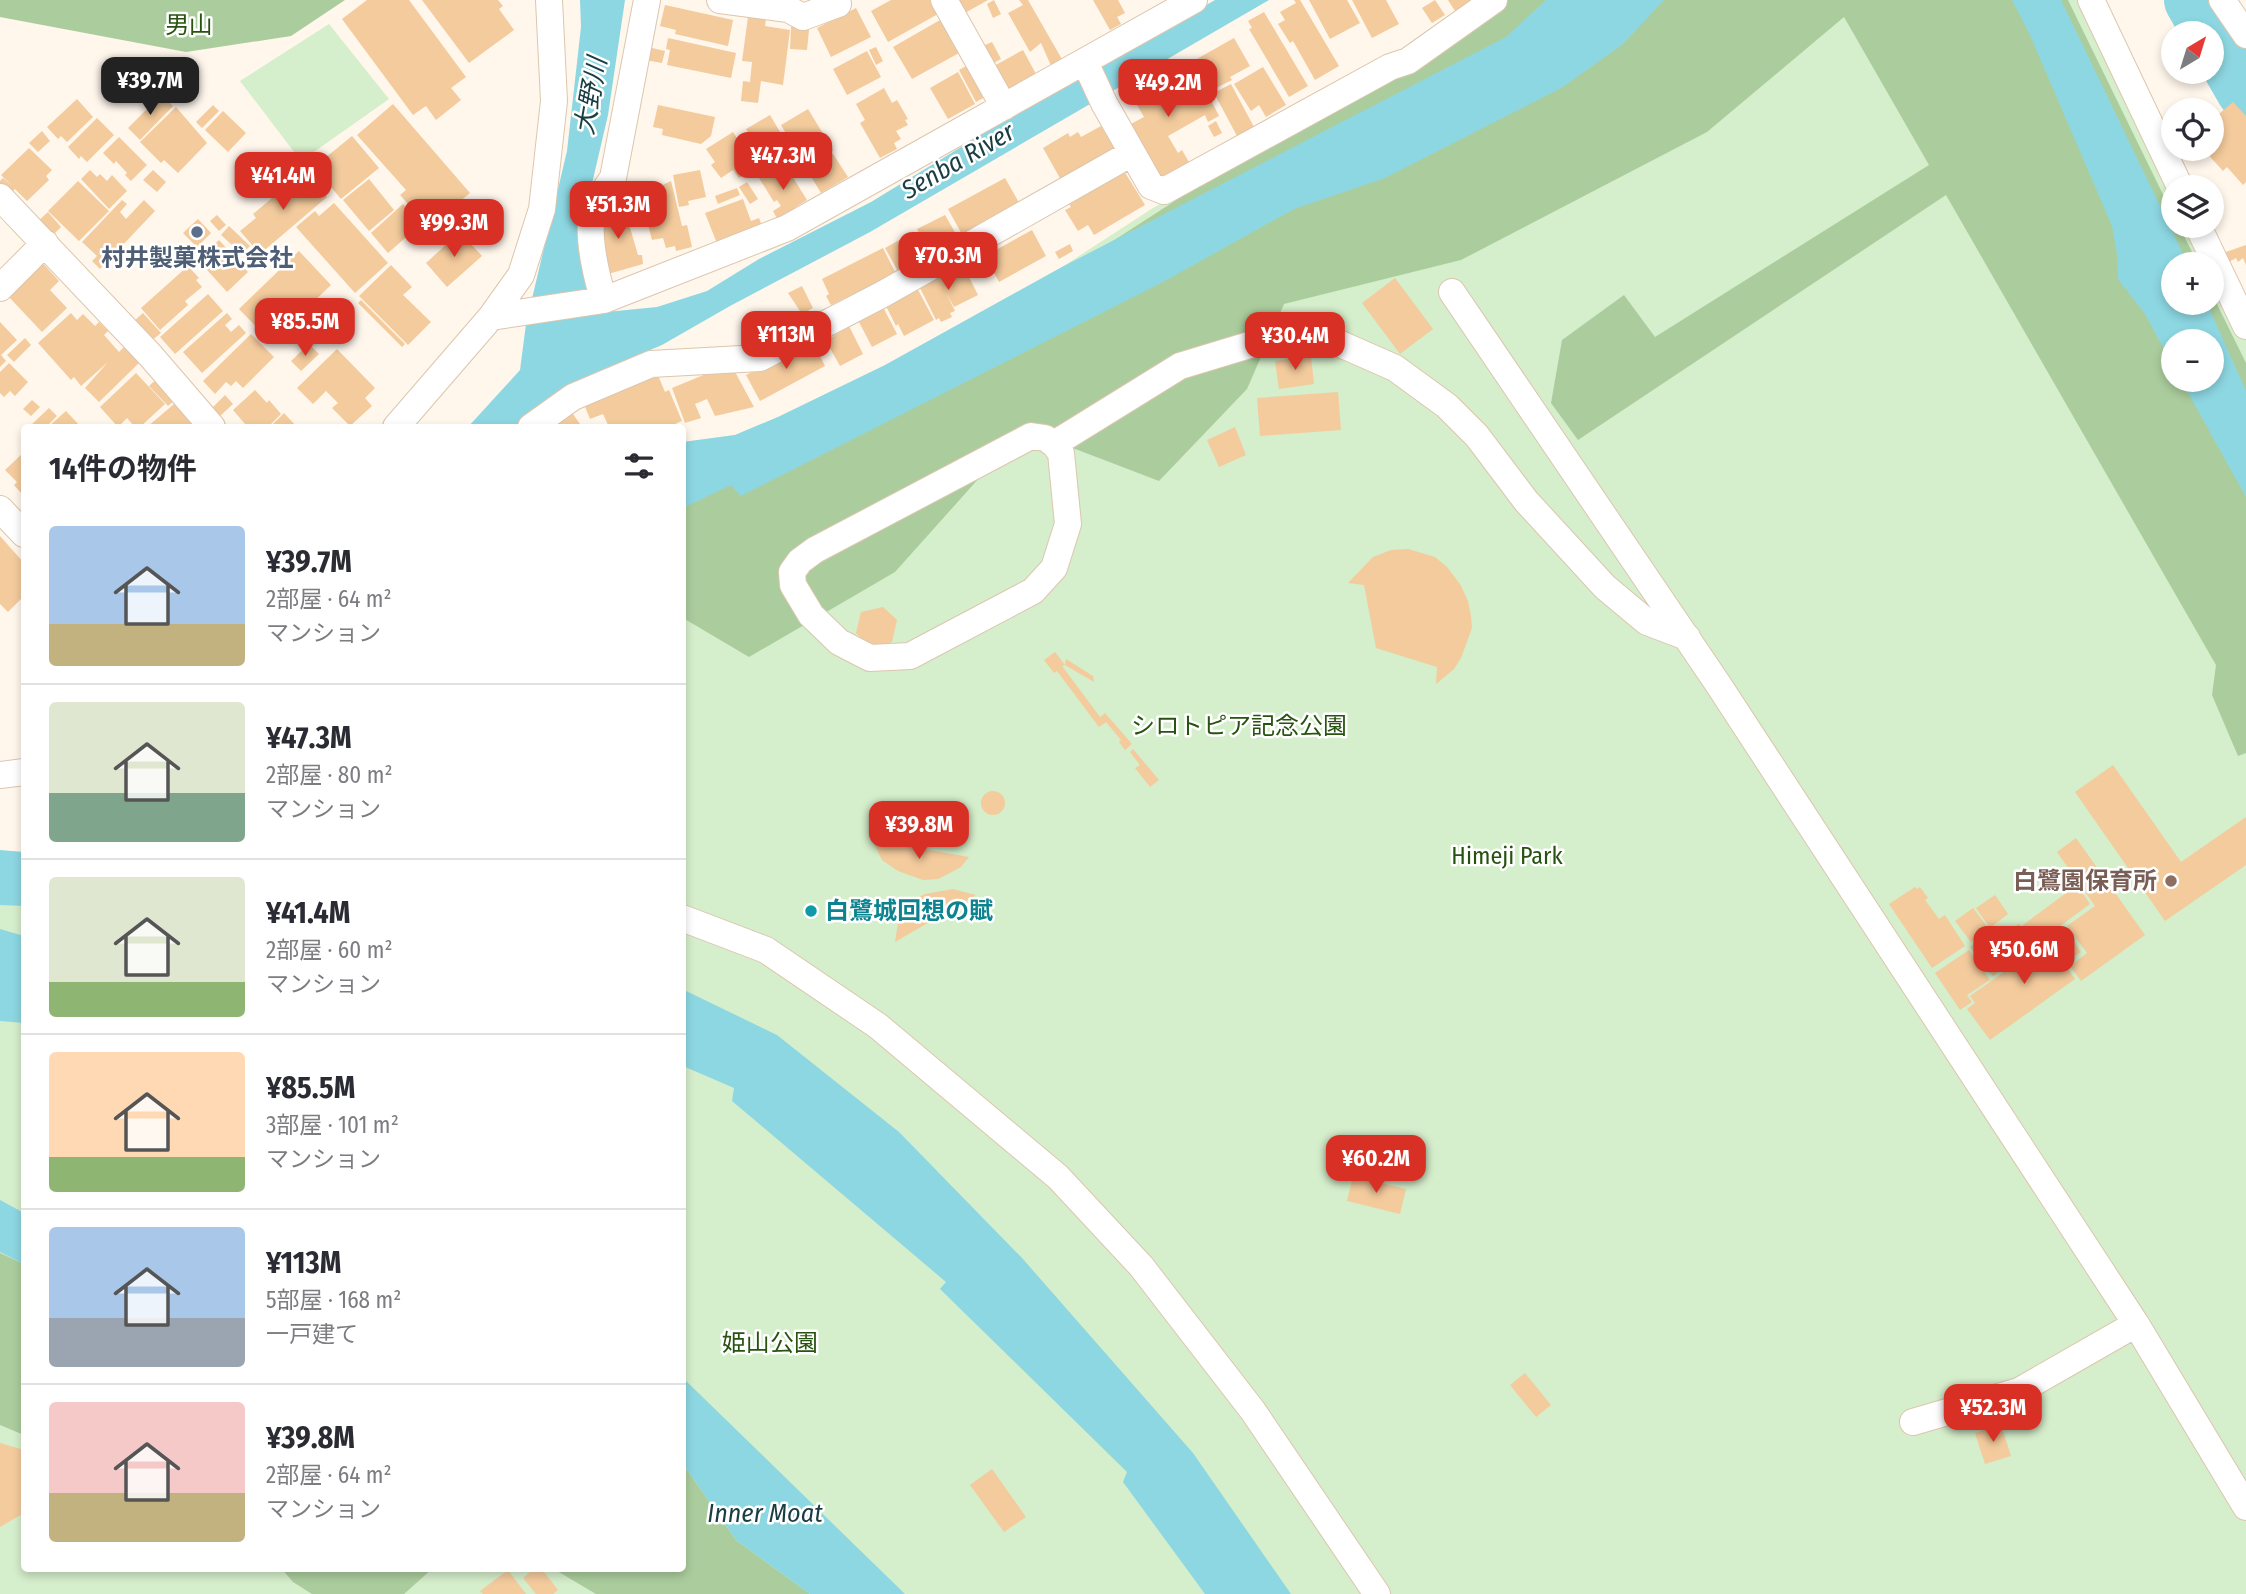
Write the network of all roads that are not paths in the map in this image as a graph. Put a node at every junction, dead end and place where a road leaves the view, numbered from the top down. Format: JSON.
{"nodes":[{"id":1,"x":550,"y":0,"type":"edge"},
{"id":2,"x":647,"y":0,"type":"edge"},
{"id":3,"x":720,"y":0,"type":"edge"},
{"id":4,"x":944,"y":0,"type":"edge"},
{"id":5,"x":1194,"y":0,"type":"edge"},
{"id":6,"x":1494,"y":0,"type":"edge"},
{"id":7,"x":2091,"y":0,"type":"edge"},
{"id":8,"x":2222,"y":0,"type":"edge"},
{"id":9,"x":838,"y":4,"type":"dead end"},
{"id":10,"x":2246,"y":35,"type":"edge"},
{"id":11,"x":1085,"y":62,"type":"junction"},
{"id":12,"x":1004,"y":107,"type":"junction"},
{"id":13,"x":1132,"y":153,"type":"junction"},
{"id":14,"x":2174,"y":175,"type":"edge"},
{"id":15,"x":0,"y":197,"type":"edge"},
{"id":16,"x":2204,"y":238,"type":"edge"},
{"id":17,"x":45,"y":243,"type":"junction"},
{"id":18,"x":0,"y":288,"type":"edge"},
{"id":19,"x":1452,"y":292,"type":"dead end"},
{"id":20,"x":604,"y":300,"type":"junction"},
{"id":21,"x":491,"y":317,"type":"junction"},
{"id":22,"x":2246,"y":326,"type":"edge"},
{"id":23,"x":209,"y":424,"type":"edge"},
{"id":24,"x":399,"y":424,"type":"edge"},
{"id":25,"x":535,"y":424,"type":"edge"},
{"id":26,"x":1054,"y":444,"type":"junction"},
{"id":27,"x":0,"y":509,"type":"edge"},
{"id":28,"x":21,"y":531,"type":"edge"},
{"id":29,"x":1687,"y":637,"type":"junction"},
{"id":30,"x":21,"y":772,"type":"edge"},
{"id":31,"x":0,"y":775,"type":"edge"},
{"id":32,"x":686,"y":920,"type":"edge"},
{"id":33,"x":2136,"y":1324,"type":"junction"},
{"id":34,"x":1913,"y":1422,"type":"dead end"},
{"id":35,"x":2246,"y":1507,"type":"edge"},
{"id":36,"x":1377,"y":1594,"type":"edge"}],
"edges":[{"from":1,"to":21,"type":"street"},
{"from":2,"to":20,"type":"street"},
{"from":3,"to":9,"type":"street"},
{"from":4,"to":12,"type":"street"},
{"from":5,"to":11,"type":"street"},
{"from":6,"to":13,"type":"street"},
{"from":7,"to":14,"type":"street"},
{"from":8,"to":10,"type":"street"},
{"from":11,"to":12,"type":"street"},
{"from":11,"to":13,"type":"street"},
{"from":12,"to":20,"type":"street"},
{"from":13,"to":25,"type":"street"},
{"from":15,"to":17,"type":"street"},
{"from":16,"to":22,"type":"street"},
{"from":17,"to":18,"type":"street"},
{"from":17,"to":23,"type":"street"},
{"from":19,"to":29,"type":"street"},
{"from":20,"to":21,"type":"street"},
{"from":21,"to":24,"type":"street"},
{"from":26,"to":26,"type":"street"},
{"from":26,"to":29,"type":"street"},
{"from":27,"to":28,"type":"street"},
{"from":29,"to":33,"type":"street"},
{"from":30,"to":31,"type":"street"},
{"from":32,"to":36,"type":"street"},
{"from":33,"to":34,"type":"street"},
{"from":33,"to":35,"type":"street"}]}
